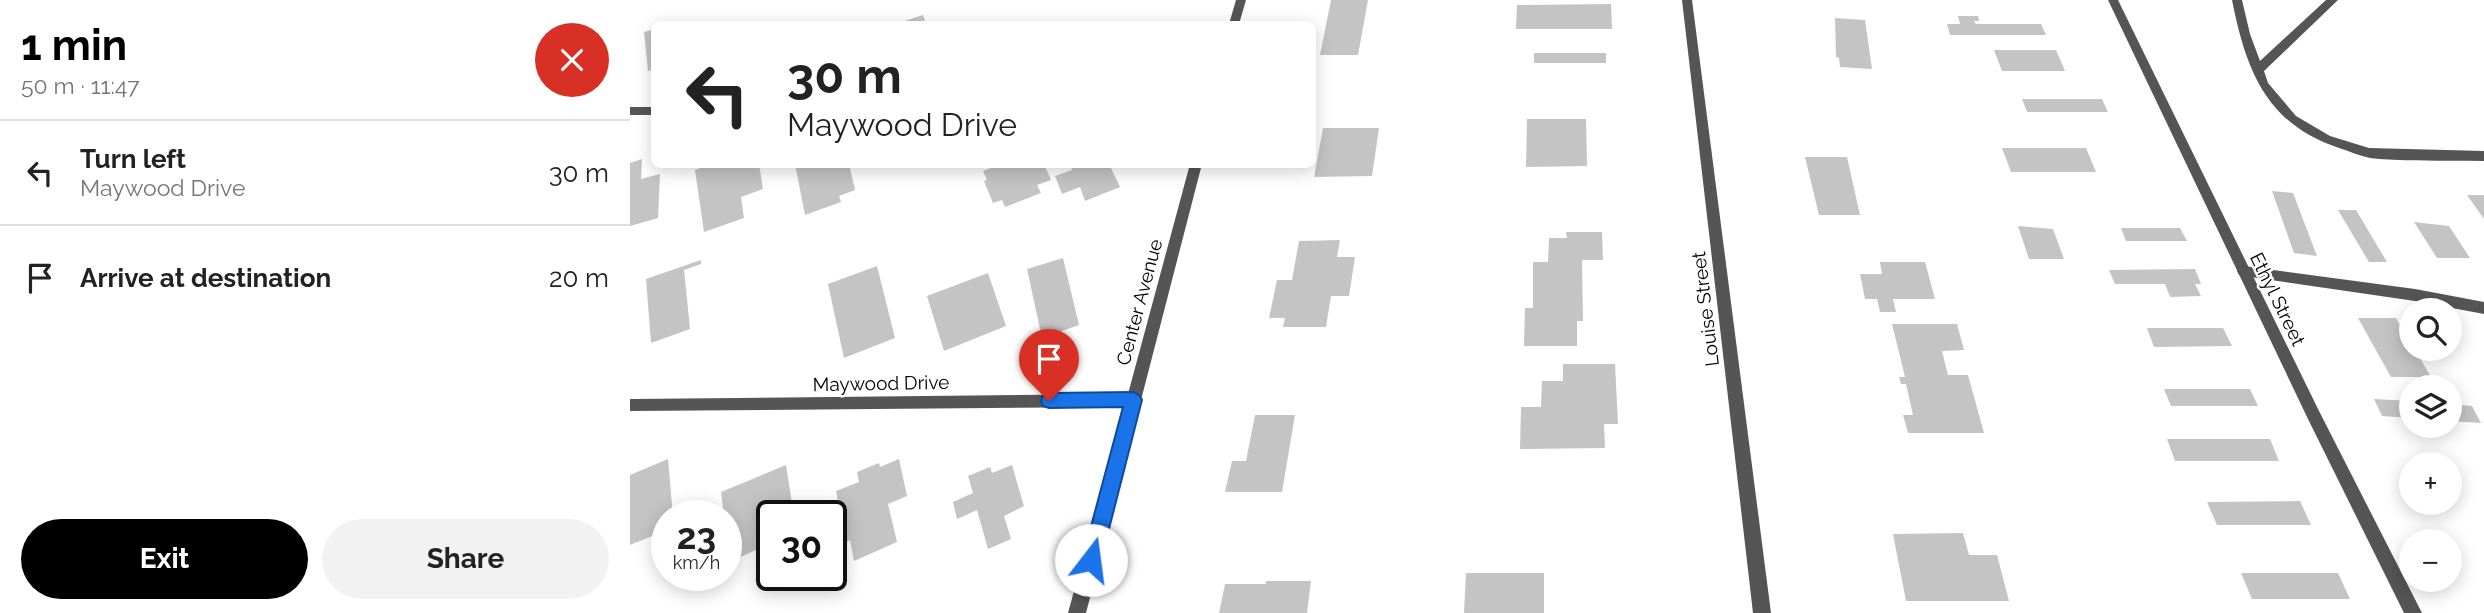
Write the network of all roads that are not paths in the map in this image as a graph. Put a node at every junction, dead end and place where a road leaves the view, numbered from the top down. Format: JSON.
{"nodes":[{"id":1,"x":1241,"y":0,"type":"edge"},
{"id":2,"x":1687,"y":0,"type":"edge"},
{"id":3,"x":2113,"y":0,"type":"edge"},
{"id":4,"x":2237,"y":0,"type":"edge"},
{"id":5,"x":2333,"y":0,"type":"edge"},
{"id":6,"x":1235,"y":21,"type":"edge"},
{"id":7,"x":2259,"y":69,"type":"junction"},
{"id":8,"x":630,"y":111,"type":"edge"},
{"id":9,"x":651,"y":111,"type":"edge"},
{"id":10,"x":2484,"y":156,"type":"edge"},
{"id":11,"x":1195,"y":168,"type":"edge"},
{"id":12,"x":2244,"y":271,"type":"junction"},
{"id":13,"x":2484,"y":308,"type":"edge"},
{"id":14,"x":1133,"y":400,"type":"junction"},
{"id":15,"x":630,"y":405,"type":"edge"},
{"id":16,"x":1077,"y":613,"type":"edge"},
{"id":17,"x":1762,"y":613,"type":"edge"},
{"id":18,"x":2413,"y":613,"type":"edge"}],
"edges":[{"from":1,"to":6,"type":"street"},
{"from":2,"to":17,"type":"street","name":"Louise Street"},
{"from":3,"to":12,"type":"street","name":"Ethyl Street"},
{"from":4,"to":7,"type":"street"},
{"from":5,"to":7,"type":"street"},
{"from":7,"to":10,"type":"street"},
{"from":8,"to":9,"type":"street"},
{"from":11,"to":14,"type":"street","name":"Center Avenue"},
{"from":12,"to":13,"type":"street"},
{"from":12,"to":18,"type":"street","name":"Ethyl Street"},
{"from":14,"to":15,"type":"street","name":"Maywood Drive"},
{"from":14,"to":16,"type":"street","name":"Center Avenue"}]}
